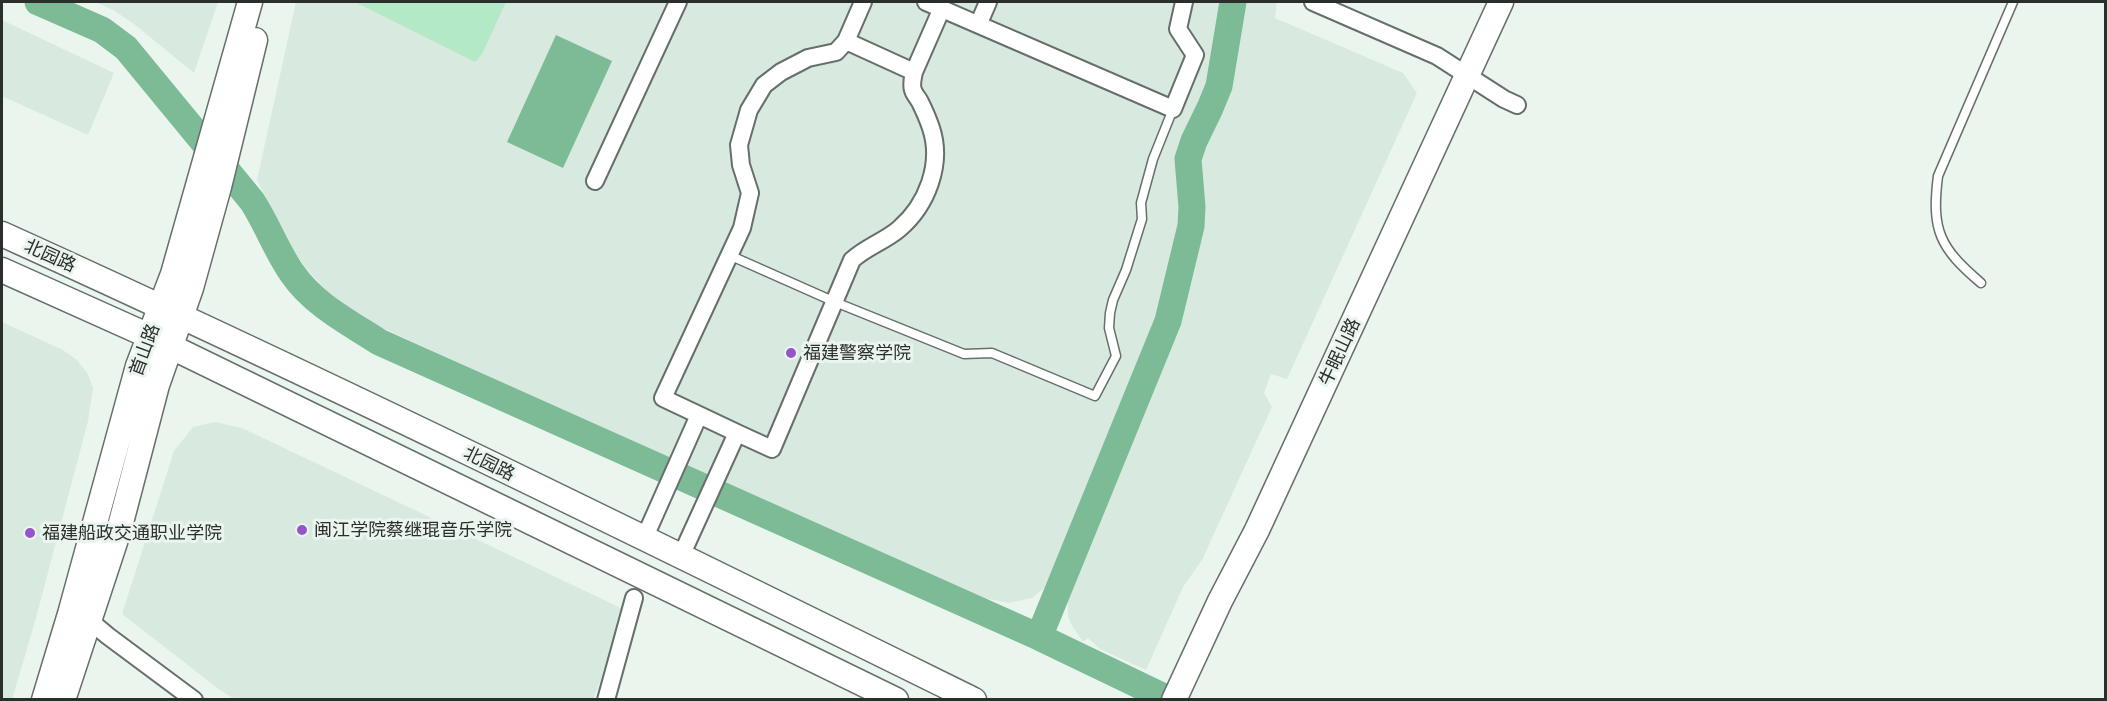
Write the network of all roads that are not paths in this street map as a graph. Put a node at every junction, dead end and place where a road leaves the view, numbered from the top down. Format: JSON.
{"nodes":[{"id":1,"x":250,"y":2,"type":"edge"},
{"id":2,"x":266,"y":2,"type":"edge"},
{"id":3,"x":678,"y":2,"type":"edge"},
{"id":4,"x":863,"y":2,"type":"edge"},
{"id":5,"x":988,"y":2,"type":"edge"},
{"id":6,"x":1184,"y":2,"type":"edge"},
{"id":7,"x":1312,"y":2,"type":"edge"},
{"id":8,"x":1501,"y":2,"type":"edge"},
{"id":9,"x":2013,"y":2,"type":"edge"},
{"id":10,"x":934,"y":5,"type":"edge"},
{"id":11,"x":979,"y":23,"type":"junction"},
{"id":12,"x":846,"y":41,"type":"junction"},
{"id":13,"x":914,"y":72,"type":"junction"},
{"id":14,"x":1467,"y":75,"type":"junction"},
{"id":15,"x":1517,"y":105,"type":"dead end"},
{"id":16,"x":1173,"y":109,"type":"junction"},
{"id":17,"x":223,"y":131,"type":"junction"},
{"id":18,"x":596,"y":181,"type":"dead end"},
{"id":19,"x":2,"y":234,"type":"edge"},
{"id":20,"x":729,"y":255,"type":"junction"},
{"id":21,"x":2,"y":270,"type":"edge"},
{"id":22,"x":1981,"y":283,"type":"dead end"},
{"id":23,"x":834,"y":302,"type":"junction"},
{"id":24,"x":171,"y":311,"type":"junction"},
{"id":25,"x":149,"y":336,"type":"junction"},
{"id":26,"x":171,"y":348,"type":"junction"},
{"id":27,"x":699,"y":415,"type":"junction"},
{"id":28,"x":736,"y":433,"type":"junction"},
{"id":29,"x":649,"y":529,"type":"junction"},
{"id":30,"x":681,"y":556,"type":"junction"},
{"id":31,"x":634,"y":598,"type":"dead end"},
{"id":32,"x":80,"y":617,"type":"junction"},
{"id":33,"x":1179,"y":690,"type":"edge"},
{"id":34,"x":44,"y":699,"type":"edge"},
{"id":35,"x":63,"y":699,"type":"edge"},
{"id":36,"x":194,"y":699,"type":"edge"},
{"id":37,"x":606,"y":699,"type":"edge"},
{"id":38,"x":896,"y":699,"type":"edge"},
{"id":39,"x":974,"y":699,"type":"edge"}],
"edges":[{"from":1,"to":17,"type":"main road","name":"首山路"},
{"from":2,"to":17,"type":"main road","name":"首山路"},
{"from":3,"to":18,"type":"street"},
{"from":4,"to":12,"type":"street"},
{"from":5,"to":11,"type":"street"},
{"from":6,"to":16,"type":"street"},
{"from":7,"to":14,"type":"street"},
{"from":8,"to":14,"type":"main road","name":"牛眠山路"},
{"from":9,"to":22,"type":"lane"},
{"from":10,"to":11,"type":"street"},
{"from":10,"to":13,"type":"street"},
{"from":11,"to":16,"type":"street"},
{"from":12,"to":13,"type":"street"},
{"from":12,"to":20,"type":"street"},
{"from":13,"to":23,"type":"street"},
{"from":14,"to":15,"type":"street"},
{"from":14,"to":33,"type":"main road","name":"牛眠山路"},
{"from":16,"to":23,"type":"lane"},
{"from":17,"to":24,"type":"main road","name":"首山路"},
{"from":17,"to":24,"type":"main road","name":"首山路"},
{"from":19,"to":24,"type":"main road","name":"北园路"},
{"from":20,"to":23,"type":"lane"},
{"from":20,"to":27,"type":"street"},
{"from":21,"to":25,"type":"main road","name":"北园路"},
{"from":23,"to":28,"type":"street"},
{"from":24,"to":25,"type":"main road","name":"首山路"},
{"from":24,"to":26,"type":"main road","name":"首山路"},
{"from":24,"to":29,"type":"main road","name":"北园路"},
{"from":25,"to":26,"type":"main road","name":"北园路"},
{"from":25,"to":32,"type":"main road","name":"首山路"},
{"from":26,"to":32,"type":"main road","name":"首山路"},
{"from":26,"to":38,"type":"main road","name":"北园路"},
{"from":27,"to":28,"type":"street"},
{"from":27,"to":29,"type":"street"},
{"from":28,"to":30,"type":"street"},
{"from":29,"to":30,"type":"main road","name":"北园路"},
{"from":30,"to":39,"type":"main road","name":"北园路"},
{"from":31,"to":37,"type":"street"},
{"from":32,"to":34,"type":"main road","name":"首山路"},
{"from":32,"to":35,"type":"main road","name":"首山路"},
{"from":32,"to":36,"type":"street"}]}
